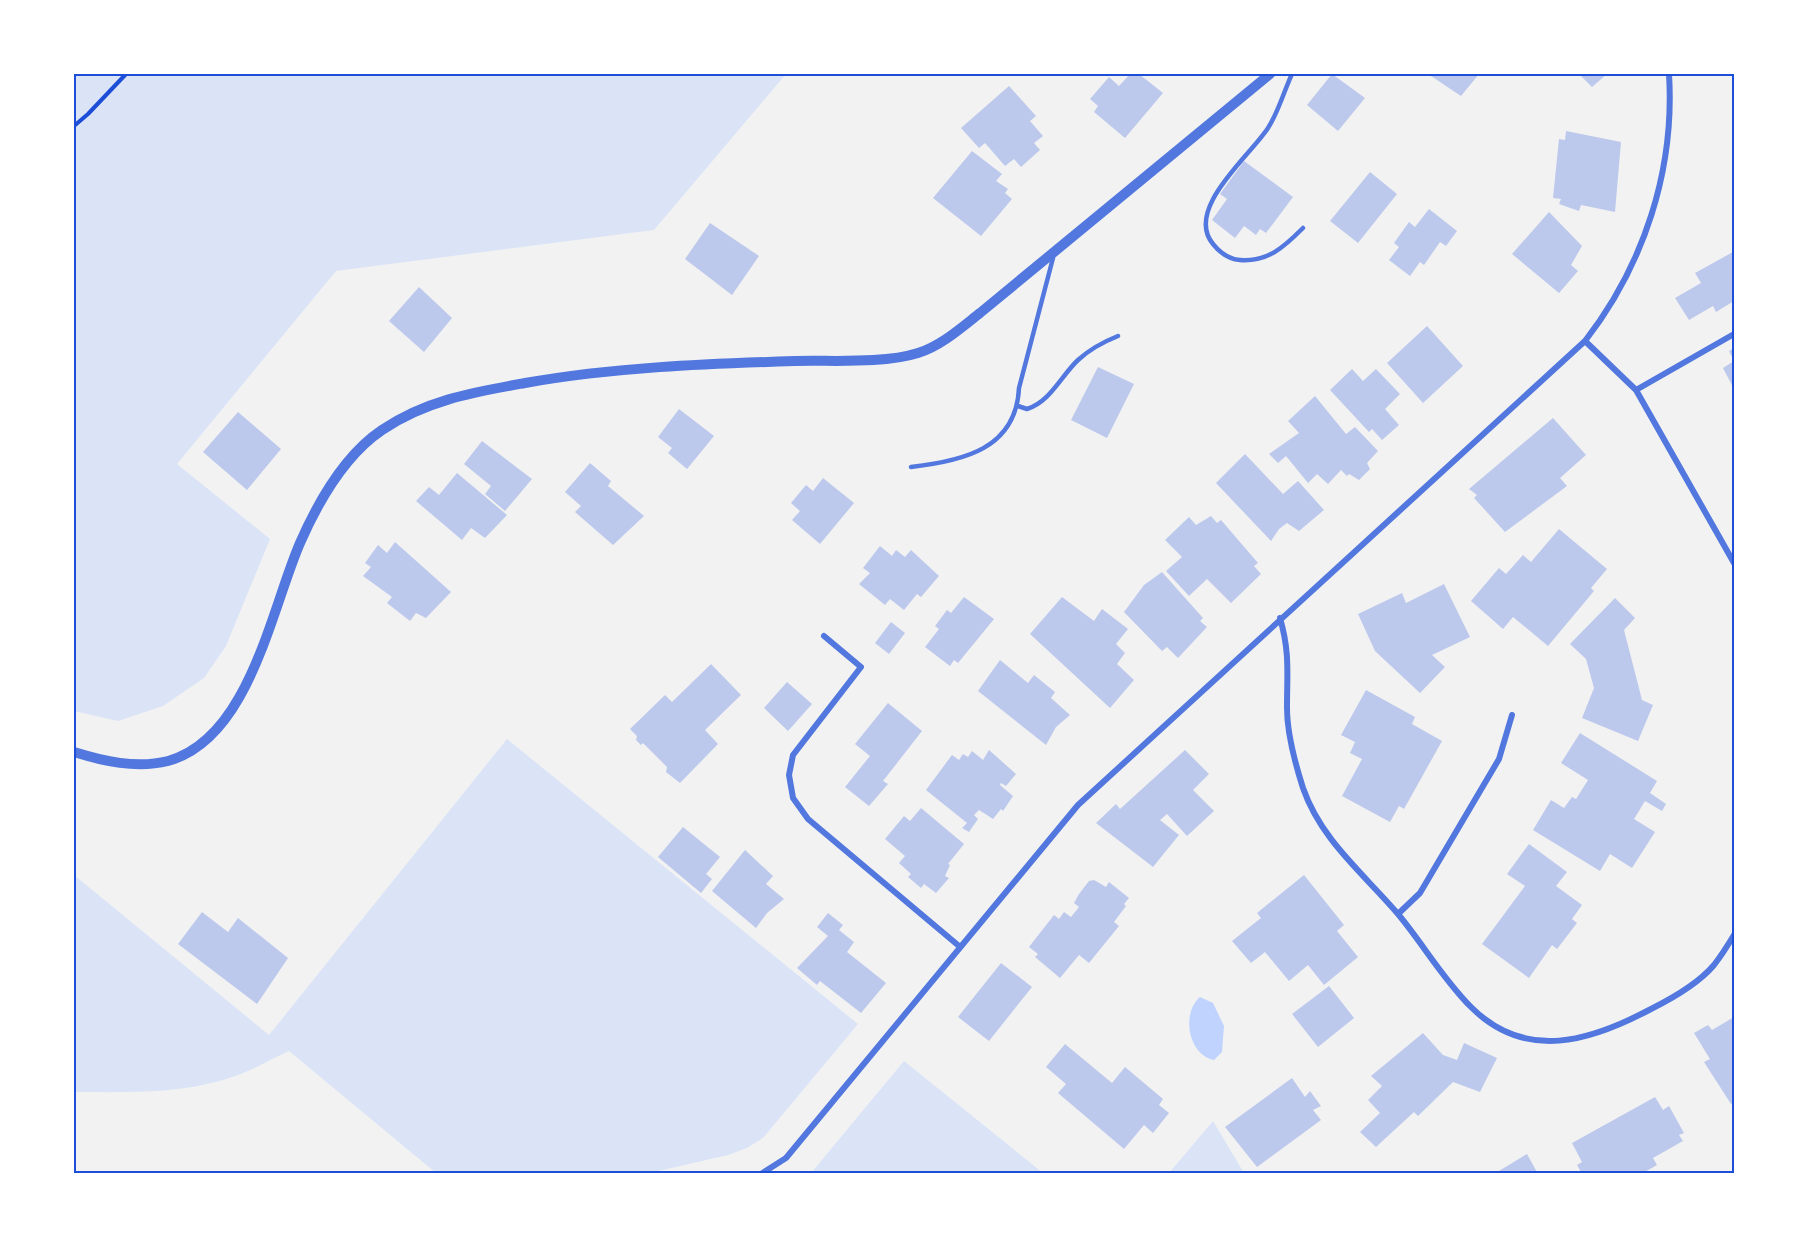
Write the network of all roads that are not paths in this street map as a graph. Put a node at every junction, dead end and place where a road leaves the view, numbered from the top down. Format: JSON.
{"nodes":[{"id":1,"x":1270,"y":74,"type":"edge"},
{"id":2,"x":1292,"y":74,"type":"edge"},
{"id":3,"x":1670,"y":74,"type":"edge"},
{"id":4,"x":1302,"y":228,"type":"dead end"},
{"id":5,"x":1054,"y":252,"type":"junction"},
{"id":6,"x":1734,"y":334,"type":"edge"},
{"id":7,"x":1118,"y":336,"type":"dead end"},
{"id":8,"x":1585,"y":341,"type":"junction"},
{"id":9,"x":1636,"y":390,"type":"junction"},
{"id":10,"x":1018,"y":406,"type":"junction"},
{"id":11,"x":911,"y":467,"type":"dead end"},
{"id":12,"x":1734,"y":563,"type":"edge"},
{"id":13,"x":1280,"y":618,"type":"junction"},
{"id":14,"x":825,"y":636,"type":"dead end"},
{"id":15,"x":1512,"y":715,"type":"dead end"},
{"id":16,"x":74,"y":752,"type":"edge"},
{"id":17,"x":1398,"y":914,"type":"junction"},
{"id":18,"x":1734,"y":935,"type":"edge"},
{"id":19,"x":959,"y":946,"type":"junction"},
{"id":20,"x":760,"y":1173,"type":"edge"}],
"edges":[{"from":1,"to":5,"type":"street"},
{"from":2,"to":4,"type":"lane"},
{"from":3,"to":8,"type":"street"},
{"from":5,"to":10,"type":"lane"},
{"from":5,"to":16,"type":"street"},
{"from":6,"to":9,"type":"street"},
{"from":7,"to":10,"type":"lane"},
{"from":8,"to":9,"type":"street"},
{"from":8,"to":13,"type":"street"},
{"from":9,"to":12,"type":"street"},
{"from":10,"to":11,"type":"lane"},
{"from":13,"to":17,"type":"street"},
{"from":13,"to":19,"type":"street"},
{"from":14,"to":19,"type":"street"},
{"from":15,"to":17,"type":"street"},
{"from":17,"to":18,"type":"street"},
{"from":19,"to":20,"type":"street"}]}
